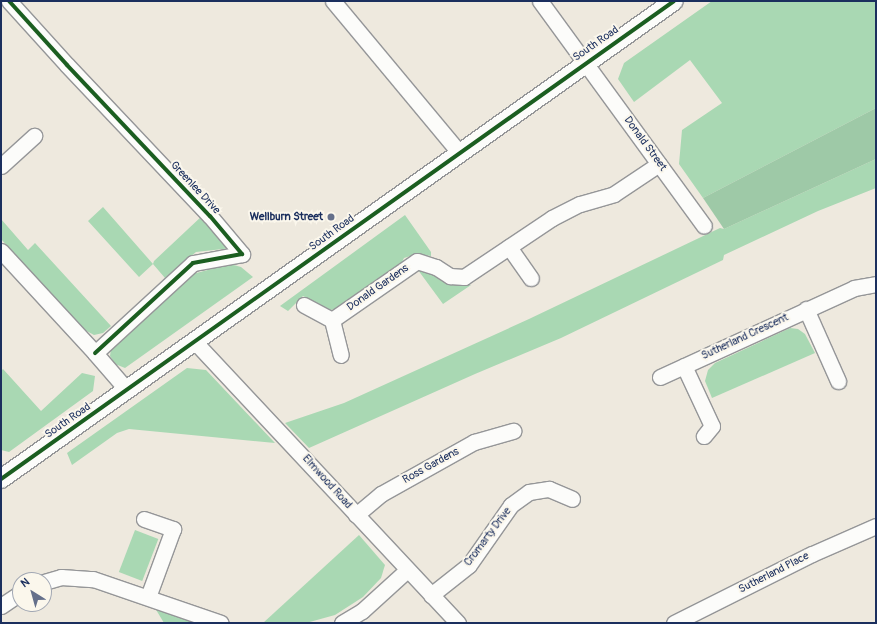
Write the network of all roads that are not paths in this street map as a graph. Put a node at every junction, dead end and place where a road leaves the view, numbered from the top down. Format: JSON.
{"nodes":[{"id":1,"x":9,"y":1,"type":"edge"},
{"id":2,"x":333,"y":1,"type":"edge"},
{"id":3,"x":540,"y":1,"type":"edge"},
{"id":4,"x":674,"y":1,"type":"edge"},
{"id":5,"x":585,"y":63,"type":"junction"},
{"id":6,"x":34,"y":136,"type":"dead end"},
{"id":7,"x":459,"y":152,"type":"junction"},
{"id":8,"x":660,"y":164,"type":"junction"},
{"id":9,"x":1,"y":166,"type":"edge"},
{"id":10,"x":704,"y":226,"type":"dead end"},
{"id":11,"x":509,"y":247,"type":"junction"},
{"id":12,"x":4,"y":260,"type":"edge"},
{"id":13,"x":531,"y":278,"type":"dead end"},
{"id":14,"x":876,"y":284,"type":"edge"},
{"id":15,"x":304,"y":305,"type":"dead end"},
{"id":16,"x":806,"y":309,"type":"junction"},
{"id":17,"x":332,"y":320,"type":"junction"},
{"id":18,"x":196,"y":342,"type":"junction"},
{"id":19,"x":95,"y":353,"type":"junction"},
{"id":20,"x":341,"y":355,"type":"dead end"},
{"id":21,"x":684,"y":366,"type":"junction"},
{"id":22,"x":660,"y":377,"type":"dead end"},
{"id":23,"x":838,"y":381,"type":"dead end"},
{"id":24,"x":127,"y":390,"type":"junction"},
{"id":25,"x":513,"y":431,"type":"dead end"},
{"id":26,"x":704,"y":436,"type":"dead end"},
{"id":27,"x":1,"y":479,"type":"edge"},
{"id":28,"x":572,"y":498,"type":"dead end"},
{"id":29,"x":356,"y":515,"type":"junction"},
{"id":30,"x":144,"y":519,"type":"dead end"},
{"id":31,"x":876,"y":526,"type":"edge"},
{"id":32,"x":407,"y":570,"type":"junction"},
{"id":33,"x":52,"y":580,"type":"edge"},
{"id":34,"x":431,"y":595,"type":"junction"},
{"id":35,"x":148,"y":597,"type":"junction"},
{"id":36,"x":12,"y":598,"type":"edge"},
{"id":37,"x":1,"y":606,"type":"edge"},
{"id":38,"x":222,"y":623,"type":"edge"},
{"id":39,"x":342,"y":623,"type":"edge"},
{"id":40,"x":458,"y":623,"type":"edge"},
{"id":41,"x":674,"y":623,"type":"edge"}],
"edges":[{"from":1,"to":19,"type":"street","name":"Greenlee Drive"},
{"from":2,"to":7,"type":"street"},
{"from":3,"to":5,"type":"street","name":"Donald Street"},
{"from":4,"to":5,"type":"street","name":"South Road"},
{"from":5,"to":7,"type":"street","name":"South Road"},
{"from":5,"to":8,"type":"street","name":"Donald Street"},
{"from":6,"to":9,"type":"street"},
{"from":7,"to":18,"type":"street","name":"South Road"},
{"from":8,"to":10,"type":"street","name":"Donald Street"},
{"from":8,"to":11,"type":"street","name":"Donald Gardens"},
{"from":11,"to":13,"type":"street"},
{"from":11,"to":17,"type":"street","name":"Donald Gardens"},
{"from":12,"to":19,"type":"street"},
{"from":14,"to":16,"type":"street","name":"Sutherland Crescent"},
{"from":15,"to":17,"type":"street"},
{"from":16,"to":21,"type":"street","name":"Sutherland Crescent"},
{"from":16,"to":23,"type":"street"},
{"from":17,"to":20,"type":"street"},
{"from":18,"to":24,"type":"street","name":"South Road"},
{"from":18,"to":29,"type":"street","name":"Elmwood Road"},
{"from":19,"to":24,"type":"street"},
{"from":21,"to":22,"type":"street","name":"Sutherland Crescent"},
{"from":21,"to":26,"type":"street"},
{"from":24,"to":27,"type":"street","name":"South Road"},
{"from":25,"to":29,"type":"street","name":"Ross Gardens"},
{"from":28,"to":34,"type":"street","name":"Cromarty Drive"},
{"from":29,"to":32,"type":"street","name":"Elmwood Road"},
{"from":30,"to":35,"type":"street"},
{"from":31,"to":41,"type":"street","name":"Sutherland Place"},
{"from":32,"to":34,"type":"street","name":"Elmwood Road"},
{"from":32,"to":39,"type":"street"},
{"from":33,"to":35,"type":"street"},
{"from":34,"to":40,"type":"street","name":"Elmwood Road"},
{"from":35,"to":38,"type":"street"},
{"from":36,"to":37,"type":"street"}]}
